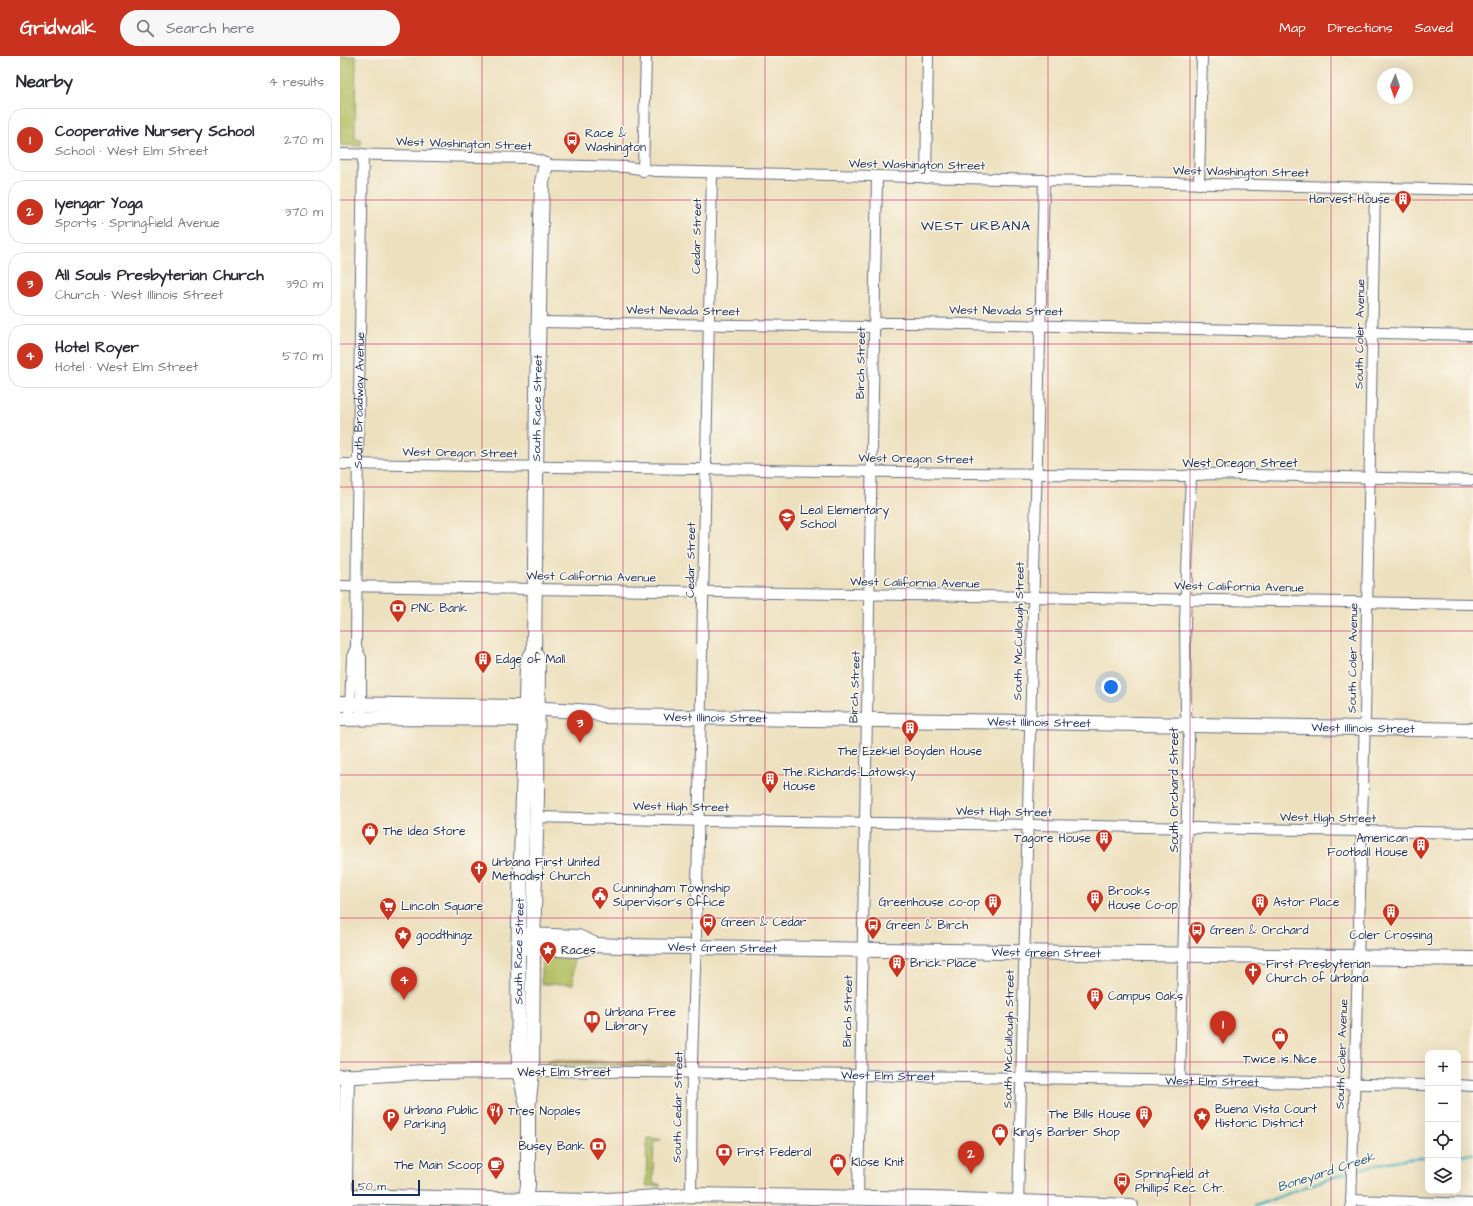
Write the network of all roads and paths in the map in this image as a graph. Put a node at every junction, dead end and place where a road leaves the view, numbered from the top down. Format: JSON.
{"nodes":[{"id":1,"x":646,"y":56,"type":"edge"},
{"id":2,"x":928,"y":56,"type":"edge"},
{"id":3,"x":1202,"y":56,"type":"edge"},
{"id":4,"x":340,"y":154,"type":"edge"},
{"id":5,"x":363,"y":154,"type":"junction"},
{"id":6,"x":546,"y":165,"type":"junction"},
{"id":7,"x":643,"y":171,"type":"junction"},
{"id":8,"x":712,"y":173,"type":"junction"},
{"id":9,"x":877,"y":177,"type":"junction"},
{"id":10,"x":926,"y":178,"type":"junction"},
{"id":11,"x":1044,"y":180,"type":"junction"},
{"id":12,"x":1199,"y":184,"type":"junction"},
{"id":13,"x":1375,"y":188,"type":"junction"},
{"id":14,"x":1473,"y":190,"type":"edge"},
{"id":15,"x":539,"y":322,"type":"junction"},
{"id":16,"x":708,"y":325,"type":"junction"},
{"id":17,"x":874,"y":325,"type":"junction"},
{"id":18,"x":1040,"y":325,"type":"junction"},
{"id":19,"x":1373,"y":333,"type":"junction"},
{"id":20,"x":1473,"y":335,"type":"edge"},
{"id":21,"x":340,"y":464,"type":"edge"},
{"id":22,"x":358,"y":464,"type":"junction"},
{"id":23,"x":536,"y":468,"type":"junction"},
{"id":24,"x":706,"y":470,"type":"junction"},
{"id":25,"x":872,"y":472,"type":"junction"},
{"id":26,"x":1036,"y":473,"type":"junction"},
{"id":27,"x":1191,"y":475,"type":"junction"},
{"id":28,"x":1370,"y":478,"type":"junction"},
{"id":29,"x":1473,"y":480,"type":"edge"},
{"id":30,"x":340,"y":586,"type":"edge"},
{"id":31,"x":357,"y":586,"type":"junction"},
{"id":32,"x":534,"y":590,"type":"junction"},
{"id":33,"x":704,"y":593,"type":"junction"},
{"id":34,"x":869,"y":595,"type":"junction"},
{"id":35,"x":1033,"y":598,"type":"junction"},
{"id":36,"x":1187,"y":599,"type":"junction"},
{"id":37,"x":1367,"y":602,"type":"junction"},
{"id":38,"x":1473,"y":604,"type":"edge"},
{"id":39,"x":350,"y":705,"type":"edge"},
{"id":40,"x":531,"y":714,"type":"junction"},
{"id":41,"x":700,"y":717,"type":"junction"},
{"id":42,"x":351,"y":719,"type":"edge"},
{"id":43,"x":867,"y":719,"type":"junction"},
{"id":44,"x":1030,"y":722,"type":"junction"},
{"id":45,"x":1187,"y":724,"type":"junction"},
{"id":46,"x":1365,"y":728,"type":"junction"},
{"id":47,"x":1473,"y":730,"type":"edge"},
{"id":48,"x":536,"y":817,"type":"junction"},
{"id":49,"x":698,"y":821,"type":"junction"},
{"id":50,"x":865,"y":824,"type":"junction"},
{"id":51,"x":1027,"y":825,"type":"junction"},
{"id":52,"x":1187,"y":829,"type":"junction"},
{"id":53,"x":1362,"y":832,"type":"junction"},
{"id":54,"x":1473,"y":833,"type":"edge"},
{"id":55,"x":526,"y":941,"type":"junction"},
{"id":56,"x":696,"y":947,"type":"junction"},
{"id":57,"x":862,"y":950,"type":"junction"},
{"id":58,"x":1024,"y":952,"type":"junction"},
{"id":59,"x":1184,"y":954,"type":"junction"},
{"id":60,"x":1359,"y":957,"type":"junction"},
{"id":61,"x":1473,"y":959,"type":"edge"},
{"id":62,"x":526,"y":1071,"type":"junction"},
{"id":63,"x":692,"y":1073,"type":"junction"},
{"id":64,"x":860,"y":1075,"type":"junction"},
{"id":65,"x":344,"y":1077,"type":"edge"},
{"id":66,"x":1021,"y":1078,"type":"junction"},
{"id":67,"x":1180,"y":1080,"type":"junction"},
{"id":68,"x":1354,"y":1084,"type":"junction"},
{"id":69,"x":1425,"y":1085,"type":"edge"},
{"id":70,"x":1461,"y":1085,"type":"edge"},
{"id":71,"x":1473,"y":1086,"type":"edge"},
{"id":72,"x":691,"y":1195,"type":"junction"},
{"id":73,"x":858,"y":1198,"type":"junction"},
{"id":74,"x":344,"y":1200,"type":"edge"},
{"id":75,"x":642,"y":1202,"type":"edge"},
{"id":76,"x":526,"y":1203,"type":"edge"},
{"id":77,"x":597,"y":1203,"type":"edge"},
{"id":78,"x":1351,"y":1203,"type":"edge"},
{"id":79,"x":1018,"y":1204,"type":"edge"},
{"id":80,"x":1473,"y":1204,"type":"edge"},
{"id":81,"x":1131,"y":1206,"type":"edge"}],
"edges":[{"from":1,"to":7,"type":"street"},
{"from":2,"to":10,"type":"street"},
{"from":3,"to":12,"type":"street"},
{"from":4,"to":5,"type":"street","name":"West Washington Street"},
{"from":5,"to":6,"type":"street","name":"West Washington Street"},
{"from":5,"to":22,"type":"street","name":"South Broadway Avenue"},
{"from":6,"to":7,"type":"street","name":"West Washington Street"},
{"from":6,"to":15,"type":"street","name":"South Race Street"},
{"from":7,"to":8,"type":"street","name":"West Washington Street"},
{"from":8,"to":9,"type":"street","name":"West Washington Street"},
{"from":8,"to":16,"type":"street","name":"Cedar Street"},
{"from":9,"to":10,"type":"street","name":"West Washington Street"},
{"from":9,"to":17,"type":"street","name":"Birch Street"},
{"from":10,"to":11,"type":"street","name":"West Washington Street"},
{"from":11,"to":12,"type":"street","name":"West Washington Street"},
{"from":11,"to":18,"type":"street","name":"South McCullough Street"},
{"from":12,"to":13,"type":"street","name":"West Washington Street"},
{"from":13,"to":14,"type":"street","name":"West Washington Street"},
{"from":13,"to":19,"type":"street","name":"South Coler Avenue"},
{"from":15,"to":16,"type":"street","name":"West Nevada Street"},
{"from":15,"to":23,"type":"street","name":"South Race Street"},
{"from":16,"to":17,"type":"street","name":"West Nevada Street"},
{"from":16,"to":24,"type":"street","name":"Cedar Street"},
{"from":17,"to":18,"type":"street","name":"West Nevada Street"},
{"from":17,"to":25,"type":"street","name":"Birch Street"},
{"from":18,"to":19,"type":"street","name":"West Nevada Street"},
{"from":18,"to":26,"type":"street","name":"South McCullough Street"},
{"from":19,"to":20,"type":"street","name":"West Nevada Street"},
{"from":19,"to":28,"type":"street","name":"South Coler Avenue"},
{"from":21,"to":22,"type":"street","name":"West Oregon Street"},
{"from":22,"to":23,"type":"street","name":"West Oregon Street"},
{"from":22,"to":31,"type":"street","name":"South Broadway Avenue"},
{"from":23,"to":24,"type":"street","name":"West Oregon Street"},
{"from":23,"to":32,"type":"street","name":"South Race Street"},
{"from":24,"to":25,"type":"street","name":"West Oregon Street"},
{"from":24,"to":33,"type":"street","name":"Cedar Street"},
{"from":25,"to":26,"type":"street","name":"West Oregon Street"},
{"from":25,"to":34,"type":"street","name":"Birch Street"},
{"from":26,"to":27,"type":"street","name":"West Oregon Street"},
{"from":26,"to":35,"type":"street","name":"South McCullough Street"},
{"from":27,"to":28,"type":"street","name":"West Oregon Street"},
{"from":27,"to":36,"type":"street","name":"South Orchard Street"},
{"from":28,"to":29,"type":"street","name":"West Oregon Street"},
{"from":28,"to":37,"type":"street","name":"South Coler Avenue"},
{"from":30,"to":31,"type":"street","name":"West California Avenue"},
{"from":31,"to":32,"type":"street","name":"West California Avenue"},
{"from":31,"to":39,"type":"street","name":"South Broadway Avenue"},
{"from":32,"to":33,"type":"street","name":"West California Avenue"},
{"from":32,"to":40,"type":"street","name":"South Race Street"},
{"from":33,"to":34,"type":"street","name":"West California Avenue"},
{"from":33,"to":41,"type":"street","name":"Cedar Street"},
{"from":34,"to":35,"type":"street","name":"West California Avenue"},
{"from":34,"to":43,"type":"street","name":"Birch Street"},
{"from":35,"to":36,"type":"street","name":"West California Avenue"},
{"from":35,"to":44,"type":"street","name":"South McCullough Street"},
{"from":36,"to":37,"type":"street","name":"West California Avenue"},
{"from":36,"to":45,"type":"street","name":"South Orchard Street"},
{"from":37,"to":38,"type":"street","name":"West California Avenue"},
{"from":37,"to":46,"type":"street","name":"South Coler Avenue"},
{"from":39,"to":40,"type":"street","name":"West Illinois Street"},
{"from":39,"to":42,"type":"street","name":"South Broadway Avenue"},
{"from":40,"to":41,"type":"street","name":"West Illinois Street"},
{"from":40,"to":42,"type":"street","name":"West Illinois Street"},
{"from":40,"to":48,"type":"street","name":"South Race Street"},
{"from":40,"to":55,"type":"street","name":"South Race Street"},
{"from":41,"to":43,"type":"street","name":"West Illinois Street"},
{"from":41,"to":49,"type":"street","name":"Cedar Street"},
{"from":43,"to":44,"type":"street","name":"West Illinois Street"},
{"from":43,"to":50,"type":"street","name":"Birch Street"},
{"from":44,"to":45,"type":"street","name":"West Illinois Street"},
{"from":44,"to":51,"type":"street","name":"South McCullough Street"},
{"from":45,"to":46,"type":"street","name":"West Illinois Street"},
{"from":45,"to":52,"type":"street","name":"South Orchard Street"},
{"from":46,"to":47,"type":"street","name":"West Illinois Street"},
{"from":46,"to":53,"type":"street","name":"South Coler Avenue"},
{"from":48,"to":49,"type":"street","name":"West High Street"},
{"from":48,"to":55,"type":"street","name":"South Race Street"},
{"from":49,"to":50,"type":"street","name":"West High Street"},
{"from":49,"to":56,"type":"street","name":"Cedar Street"},
{"from":50,"to":51,"type":"street","name":"West High Street"},
{"from":50,"to":57,"type":"street","name":"Birch Street"},
{"from":51,"to":52,"type":"street","name":"West High Street"},
{"from":51,"to":58,"type":"street","name":"South McCullough Street"},
{"from":52,"to":53,"type":"street","name":"West High Street"},
{"from":52,"to":59,"type":"street","name":"South Orchard Street"},
{"from":53,"to":54,"type":"street","name":"West High Street"},
{"from":53,"to":60,"type":"street","name":"South Coler Avenue"},
{"from":55,"to":56,"type":"street","name":"West Green Street"},
{"from":55,"to":62,"type":"street","name":"South Race Street"},
{"from":56,"to":57,"type":"street","name":"West Green Street"},
{"from":56,"to":63,"type":"street","name":"South Cedar Street"},
{"from":57,"to":58,"type":"street","name":"West Green Street"},
{"from":57,"to":64,"type":"street","name":"Birch Street"},
{"from":58,"to":59,"type":"street","name":"West Green Street"},
{"from":58,"to":66,"type":"street","name":"South McCullough Street"},
{"from":59,"to":60,"type":"street","name":"West Green Street"},
{"from":59,"to":67,"type":"street","name":"South Orchard Street"},
{"from":60,"to":61,"type":"street","name":"West Green Street"},
{"from":60,"to":68,"type":"street","name":"South Coler Avenue"},
{"from":62,"to":63,"type":"street","name":"West Elm Street"},
{"from":62,"to":65,"type":"street","name":"West Elm Street"},
{"from":62,"to":76,"type":"street","name":"South Race Street"},
{"from":63,"to":64,"type":"street","name":"West Elm Street"},
{"from":63,"to":72,"type":"street","name":"South Cedar Street"},
{"from":64,"to":66,"type":"street","name":"West Elm Street"},
{"from":64,"to":73,"type":"street","name":"Birch Street"},
{"from":65,"to":74,"type":"street"},
{"from":66,"to":67,"type":"street","name":"West Elm Street"},
{"from":66,"to":79,"type":"street","name":"South McCullough Street"},
{"from":67,"to":68,"type":"street","name":"West Elm Street"},
{"from":68,"to":69,"type":"street","name":"West Elm Street"},
{"from":68,"to":78,"type":"street","name":"South Coler Avenue"},
{"from":70,"to":71,"type":"street"},
{"from":72,"to":73,"type":"street"},
{"from":72,"to":75,"type":"street"},
{"from":73,"to":79,"type":"street"},
{"from":74,"to":76,"type":"street"},
{"from":75,"to":77,"type":"street"},
{"from":76,"to":77,"type":"street"},
{"from":78,"to":80,"type":"street"},
{"from":79,"to":81,"type":"street"}]}
